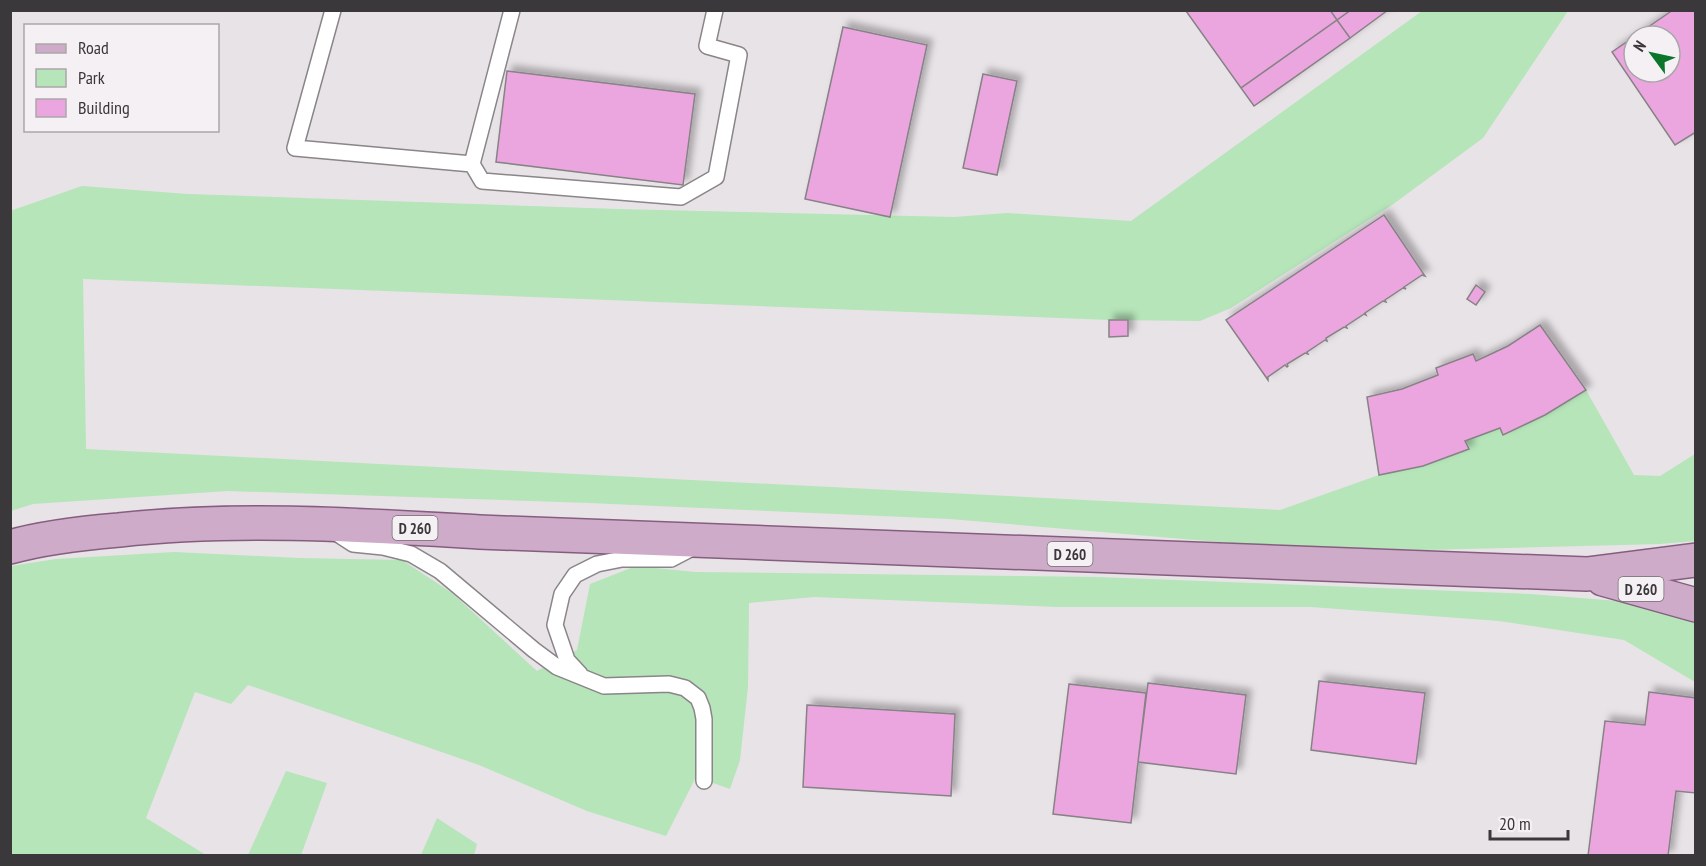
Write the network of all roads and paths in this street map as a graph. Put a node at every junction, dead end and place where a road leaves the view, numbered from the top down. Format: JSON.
{"nodes":[{"id":1,"x":333,"y":10,"type":"edge"},
{"id":2,"x":512,"y":10,"type":"edge"},
{"id":3,"x":715,"y":10,"type":"edge"},
{"id":4,"x":472,"y":164,"type":"junction"},
{"id":5,"x":320,"y":523,"type":"junction"},
{"id":6,"x":705,"y":540,"type":"junction"},
{"id":7,"x":10,"y":546,"type":"edge"},
{"id":8,"x":1695,"y":560,"type":"edge"},
{"id":9,"x":1587,"y":574,"type":"junction"},
{"id":10,"x":1695,"y":605,"type":"edge"},
{"id":11,"x":584,"y":679,"type":"junction"},
{"id":12,"x":704,"y":781,"type":"dead end"}],
"edges":[{"from":1,"to":4,"type":"lane"},
{"from":2,"to":4,"type":"lane"},
{"from":3,"to":4,"type":"lane"},
{"from":5,"to":6,"type":"main road","number":"D 260"},
{"from":5,"to":7,"type":"main road","number":"D 260"},
{"from":5,"to":11,"type":"lane"},
{"from":6,"to":9,"type":"main road","number":"D 260"},
{"from":6,"to":11,"type":"lane"},
{"from":8,"to":9,"type":"main road","number":"D 260"},
{"from":9,"to":10,"type":"main road","number":"D 260"},
{"from":11,"to":12,"type":"lane"}]}
